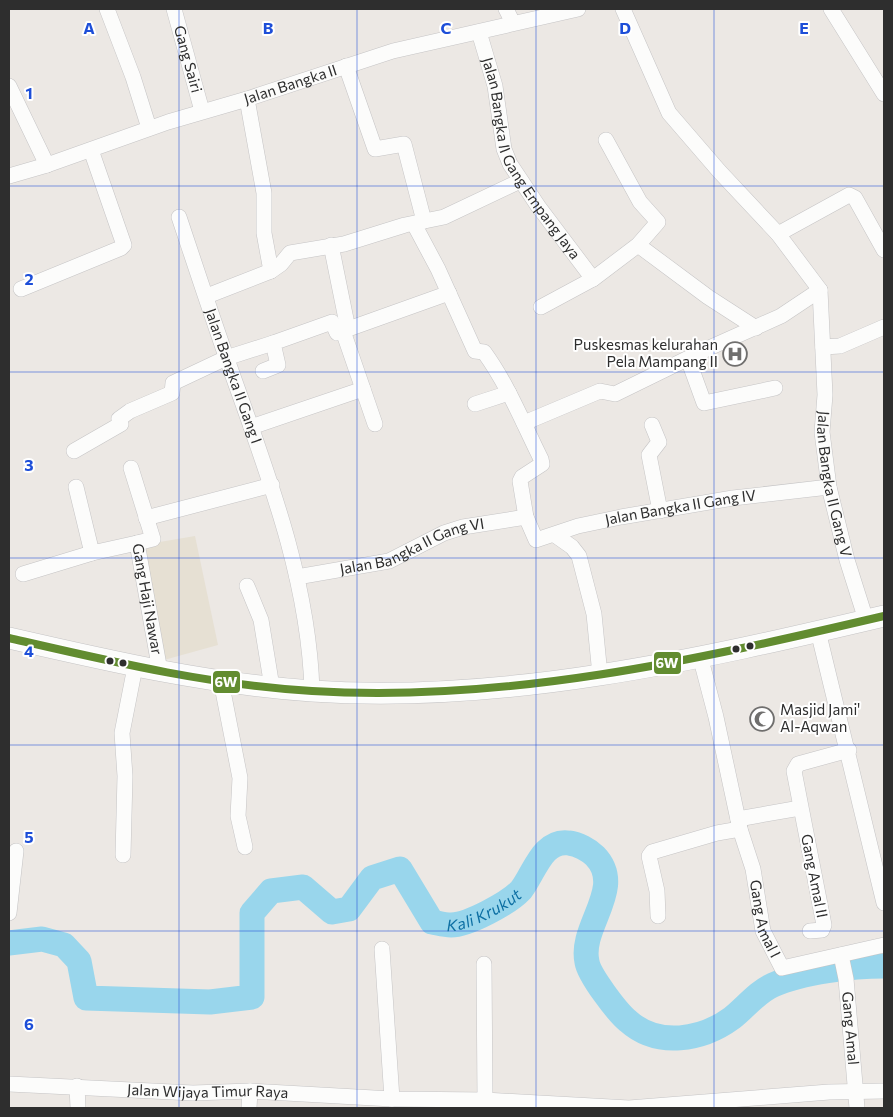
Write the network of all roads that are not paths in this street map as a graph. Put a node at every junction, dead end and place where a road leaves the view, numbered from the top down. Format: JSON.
{"nodes":[{"id":1,"x":107,"y":9,"type":"edge"},
{"id":2,"x":174,"y":9,"type":"edge"},
{"id":3,"x":506,"y":9,"type":"edge"},
{"id":4,"x":578,"y":9,"type":"edge"},
{"id":5,"x":623,"y":9,"type":"edge"},
{"id":6,"x":832,"y":9,"type":"edge"},
{"id":7,"x":513,"y":22,"type":"junction"},
{"id":8,"x":479,"y":32,"type":"junction"},
{"id":9,"x":346,"y":66,"type":"junction"},
{"id":10,"x":9,"y":86,"type":"edge"},
{"id":11,"x":884,"y":94,"type":"edge"},
{"id":12,"x":247,"y":99,"type":"junction"},
{"id":13,"x":202,"y":111,"type":"junction"},
{"id":14,"x":149,"y":128,"type":"junction"},
{"id":15,"x":606,"y":140,"type":"dead end"},
{"id":16,"x":91,"y":150,"type":"junction"},
{"id":17,"x":47,"y":165,"type":"junction"},
{"id":18,"x":9,"y":176,"type":"edge"},
{"id":19,"x":520,"y":180,"type":"junction"},
{"id":20,"x":179,"y":217,"type":"dead end"},
{"id":21,"x":419,"y":223,"type":"junction"},
{"id":22,"x":778,"y":234,"type":"junction"},
{"id":23,"x":330,"y":245,"type":"junction"},
{"id":24,"x":638,"y":245,"type":"junction"},
{"id":25,"x":884,"y":250,"type":"edge"},
{"id":26,"x":271,"y":271,"type":"junction"},
{"id":27,"x":593,"y":279,"type":"junction"},
{"id":28,"x":21,"y":289,"type":"dead end"},
{"id":29,"x":820,"y":290,"type":"junction"},
{"id":30,"x":449,"y":293,"type":"junction"},
{"id":31,"x":207,"y":296,"type":"junction"},
{"id":32,"x":541,"y":307,"type":"dead end"},
{"id":33,"x":884,"y":327,"type":"edge"},
{"id":34,"x":756,"y":328,"type":"junction"},
{"id":35,"x":345,"y":330,"type":"junction"},
{"id":36,"x":273,"y":343,"type":"junction"},
{"id":37,"x":823,"y":347,"type":"junction"},
{"id":38,"x":226,"y":358,"type":"junction"},
{"id":39,"x":688,"y":359,"type":"junction"},
{"id":40,"x":263,"y":371,"type":"dead end"},
{"id":41,"x":775,"y":388,"type":"dead end"},
{"id":42,"x":363,"y":389,"type":"junction"},
{"id":43,"x":510,"y":393,"type":"junction"},
{"id":44,"x":476,"y":404,"type":"dead end"},
{"id":45,"x":375,"y":424,"type":"dead end"},
{"id":46,"x":524,"y":424,"type":"junction"},
{"id":47,"x":652,"y":425,"type":"dead end"},
{"id":48,"x":252,"y":427,"type":"junction"},
{"id":49,"x":74,"y":451,"type":"dead end"},
{"id":50,"x":131,"y":468,"type":"dead end"},
{"id":51,"x":272,"y":485,"type":"junction"},
{"id":52,"x":76,"y":487,"type":"dead end"},
{"id":53,"x":829,"y":487,"type":"junction"},
{"id":54,"x":660,"y":511,"type":"junction"},
{"id":55,"x":526,"y":516,"type":"junction"},
{"id":56,"x":146,"y":518,"type":"junction"},
{"id":57,"x":555,"y":535,"type":"junction"},
{"id":58,"x":137,"y":543,"type":"junction"},
{"id":59,"x":92,"y":553,"type":"junction"},
{"id":60,"x":22,"y":574,"type":"dead end"},
{"id":61,"x":297,"y":577,"type":"junction"},
{"id":62,"x":247,"y":586,"type":"dead end"},
{"id":63,"x":875,"y":618,"type":"edge"},
{"id":64,"x":818,"y":631,"type":"junction"},
{"id":65,"x":9,"y":638,"type":"edge"},
{"id":66,"x":700,"y":656,"type":"junction"},
{"id":67,"x":135,"y":667,"type":"junction"},
{"id":68,"x":160,"y":671,"type":"junction"},
{"id":69,"x":600,"y":675,"type":"junction"},
{"id":70,"x":221,"y":680,"type":"junction"},
{"id":71,"x":272,"y":687,"type":"junction"},
{"id":72,"x":312,"y":691,"type":"junction"},
{"id":73,"x":849,"y":750,"type":"junction"},
{"id":74,"x":800,"y":808,"type":"junction"},
{"id":75,"x":739,"y":824,"type":"junction"},
{"id":76,"x":245,"y":847,"type":"dead end"},
{"id":77,"x":16,"y":850,"type":"dead end"},
{"id":78,"x":123,"y":855,"type":"dead end"},
{"id":79,"x":880,"y":869,"type":"edge"},
{"id":80,"x":884,"y":903,"type":"edge"},
{"id":81,"x":9,"y":913,"type":"edge"},
{"id":82,"x":658,"y":916,"type":"dead end"},
{"id":83,"x":810,"y":931,"type":"dead end"},
{"id":84,"x":884,"y":945,"type":"edge"},
{"id":85,"x":382,"y":949,"type":"dead end"},
{"id":86,"x":484,"y":964,"type":"dead end"},
{"id":87,"x":843,"y":966,"type":"junction"},
{"id":88,"x":9,"y":1084,"type":"edge"},
{"id":89,"x":77,"y":1086,"type":"junction"},
{"id":90,"x":250,"y":1091,"type":"junction"},
{"id":91,"x":884,"y":1092,"type":"edge"},
{"id":92,"x":856,"y":1093,"type":"junction"},
{"id":93,"x":392,"y":1099,"type":"junction"},
{"id":94,"x":485,"y":1100,"type":"junction"},
{"id":95,"x":723,"y":1105,"type":"edge"},
{"id":96,"x":530,"y":1106,"type":"edge"},
{"id":97,"x":78,"y":1108,"type":"edge"},
{"id":98,"x":249,"y":1108,"type":"edge"},
{"id":99,"x":858,"y":1108,"type":"edge"}],
"edges":[{"from":1,"to":14,"type":"street"},
{"from":2,"to":13,"type":"street","name":"Gang Sairi"},
{"from":3,"to":7,"type":"street"},
{"from":4,"to":7,"type":"street","name":"Jalan Bangka II"},
{"from":5,"to":22,"type":"street"},
{"from":6,"to":11,"type":"street"},
{"from":7,"to":8,"type":"street","name":"Jalan Bangka II"},
{"from":8,"to":9,"type":"street","name":"Jalan Bangka II"},
{"from":8,"to":19,"type":"street","name":"Jalan Bangka II Gang Empang Jaya"},
{"from":9,"to":12,"type":"street","name":"Jalan Bangka II"},
{"from":9,"to":21,"type":"street"},
{"from":10,"to":17,"type":"street"},
{"from":12,"to":13,"type":"street","name":"Jalan Bangka II"},
{"from":12,"to":26,"type":"street"},
{"from":13,"to":14,"type":"street","name":"Jalan Bangka II"},
{"from":14,"to":16,"type":"street","name":"Jalan Bangka II"},
{"from":15,"to":24,"type":"street"},
{"from":16,"to":17,"type":"street","name":"Jalan Bangka II"},
{"from":16,"to":28,"type":"street"},
{"from":17,"to":18,"type":"street","name":"Jalan Bangka II"},
{"from":19,"to":21,"type":"street"},
{"from":19,"to":27,"type":"street","name":"Jalan Bangka II Gang Empang Jaya"},
{"from":20,"to":31,"type":"street"},
{"from":21,"to":23,"type":"street"},
{"from":21,"to":30,"type":"street"},
{"from":22,"to":25,"type":"street"},
{"from":22,"to":29,"type":"street"},
{"from":23,"to":26,"type":"street"},
{"from":23,"to":35,"type":"street"},
{"from":24,"to":27,"type":"street"},
{"from":24,"to":34,"type":"street"},
{"from":26,"to":31,"type":"street","name":"Jalan Bangka II Gang I"},
{"from":27,"to":32,"type":"street"},
{"from":29,"to":34,"type":"street"},
{"from":29,"to":37,"type":"street","name":"Jalan Bangka II Gang V"},
{"from":30,"to":35,"type":"street"},
{"from":30,"to":43,"type":"street"},
{"from":31,"to":38,"type":"street","name":"Jalan Bangka II Gang I"},
{"from":33,"to":37,"type":"street"},
{"from":34,"to":39,"type":"street"},
{"from":35,"to":36,"type":"street"},
{"from":35,"to":42,"type":"street"},
{"from":36,"to":38,"type":"street"},
{"from":36,"to":40,"type":"street"},
{"from":37,"to":53,"type":"street","name":"Jalan Bangka II Gang V"},
{"from":38,"to":48,"type":"street","name":"Jalan Bangka II Gang I"},
{"from":38,"to":49,"type":"street"},
{"from":39,"to":41,"type":"street"},
{"from":39,"to":46,"type":"street"},
{"from":42,"to":45,"type":"street"},
{"from":42,"to":48,"type":"street"},
{"from":43,"to":44,"type":"street"},
{"from":43,"to":46,"type":"street"},
{"from":46,"to":55,"type":"street"},
{"from":47,"to":54,"type":"street"},
{"from":48,"to":51,"type":"street","name":"Jalan Bangka II Gang I"},
{"from":50,"to":56,"type":"street"},
{"from":51,"to":56,"type":"street"},
{"from":51,"to":61,"type":"street","name":"Jalan Bangka II Gang I"},
{"from":52,"to":59,"type":"street"},
{"from":53,"to":54,"type":"street","name":"Jalan Bangka II Gang IV"},
{"from":53,"to":63,"type":"street","name":"Jalan Bangka II Gang V"},
{"from":54,"to":57,"type":"street","name":"Jalan Bangka II Gang IV"},
{"from":55,"to":57,"type":"street","name":"Jalan Bangka II Gang IV"},
{"from":55,"to":61,"type":"street","name":"Jalan Bangka II Gang VI"},
{"from":56,"to":58,"type":"street"},
{"from":57,"to":69,"type":"street"},
{"from":58,"to":59,"type":"street","name":"Gang Haji Nawar"},
{"from":58,"to":68,"type":"street","name":"Gang Haji Nawar"},
{"from":59,"to":60,"type":"street","name":"Gang Haji Nawar"},
{"from":61,"to":72,"type":"street","name":"Jalan Bangka II Gang I"},
{"from":62,"to":71,"type":"street"},
{"from":63,"to":64,"type":"street"},
{"from":64,"to":66,"type":"street"},
{"from":64,"to":73,"type":"street"},
{"from":65,"to":67,"type":"street"},
{"from":66,"to":69,"type":"street"},
{"from":66,"to":75,"type":"street","name":"Gang Amal I"},
{"from":67,"to":68,"type":"street"},
{"from":67,"to":78,"type":"street"},
{"from":68,"to":70,"type":"street"},
{"from":69,"to":72,"type":"street"},
{"from":70,"to":71,"type":"street"},
{"from":70,"to":76,"type":"street"},
{"from":71,"to":72,"type":"street"},
{"from":73,"to":74,"type":"street","name":"Gang Amal II"},
{"from":73,"to":79,"type":"street"},
{"from":74,"to":75,"type":"street"},
{"from":74,"to":83,"type":"street","name":"Gang Amal II"},
{"from":75,"to":82,"type":"street"},
{"from":75,"to":87,"type":"street","name":"Gang Amal I"},
{"from":77,"to":81,"type":"street"},
{"from":79,"to":80,"type":"street"},
{"from":84,"to":87,"type":"street","name":"Gang Amal I"},
{"from":85,"to":93,"type":"street"},
{"from":86,"to":94,"type":"street"},
{"from":87,"to":92,"type":"street","name":"Gang Amal"},
{"from":88,"to":89,"type":"street","name":"Jalan Wijaya Timur Raya"},
{"from":89,"to":90,"type":"street","name":"Jalan Wijaya Timur Raya"},
{"from":89,"to":97,"type":"street"},
{"from":90,"to":93,"type":"street","name":"Jalan Wijaya Timur Raya"},
{"from":90,"to":98,"type":"street"},
{"from":91,"to":92,"type":"street","name":"Jalan Wijaya Timur Raya"},
{"from":92,"to":95,"type":"street","name":"Jalan Wijaya Timur Raya"},
{"from":92,"to":99,"type":"street","name":"Gang Amal"},
{"from":93,"to":94,"type":"street","name":"Jalan Wijaya Timur Raya"},
{"from":94,"to":96,"type":"street","name":"Jalan Wijaya Timur Raya"},
{"from":95,"to":96,"type":"street","name":"Jalan Wijaya Timur Raya"}]}
